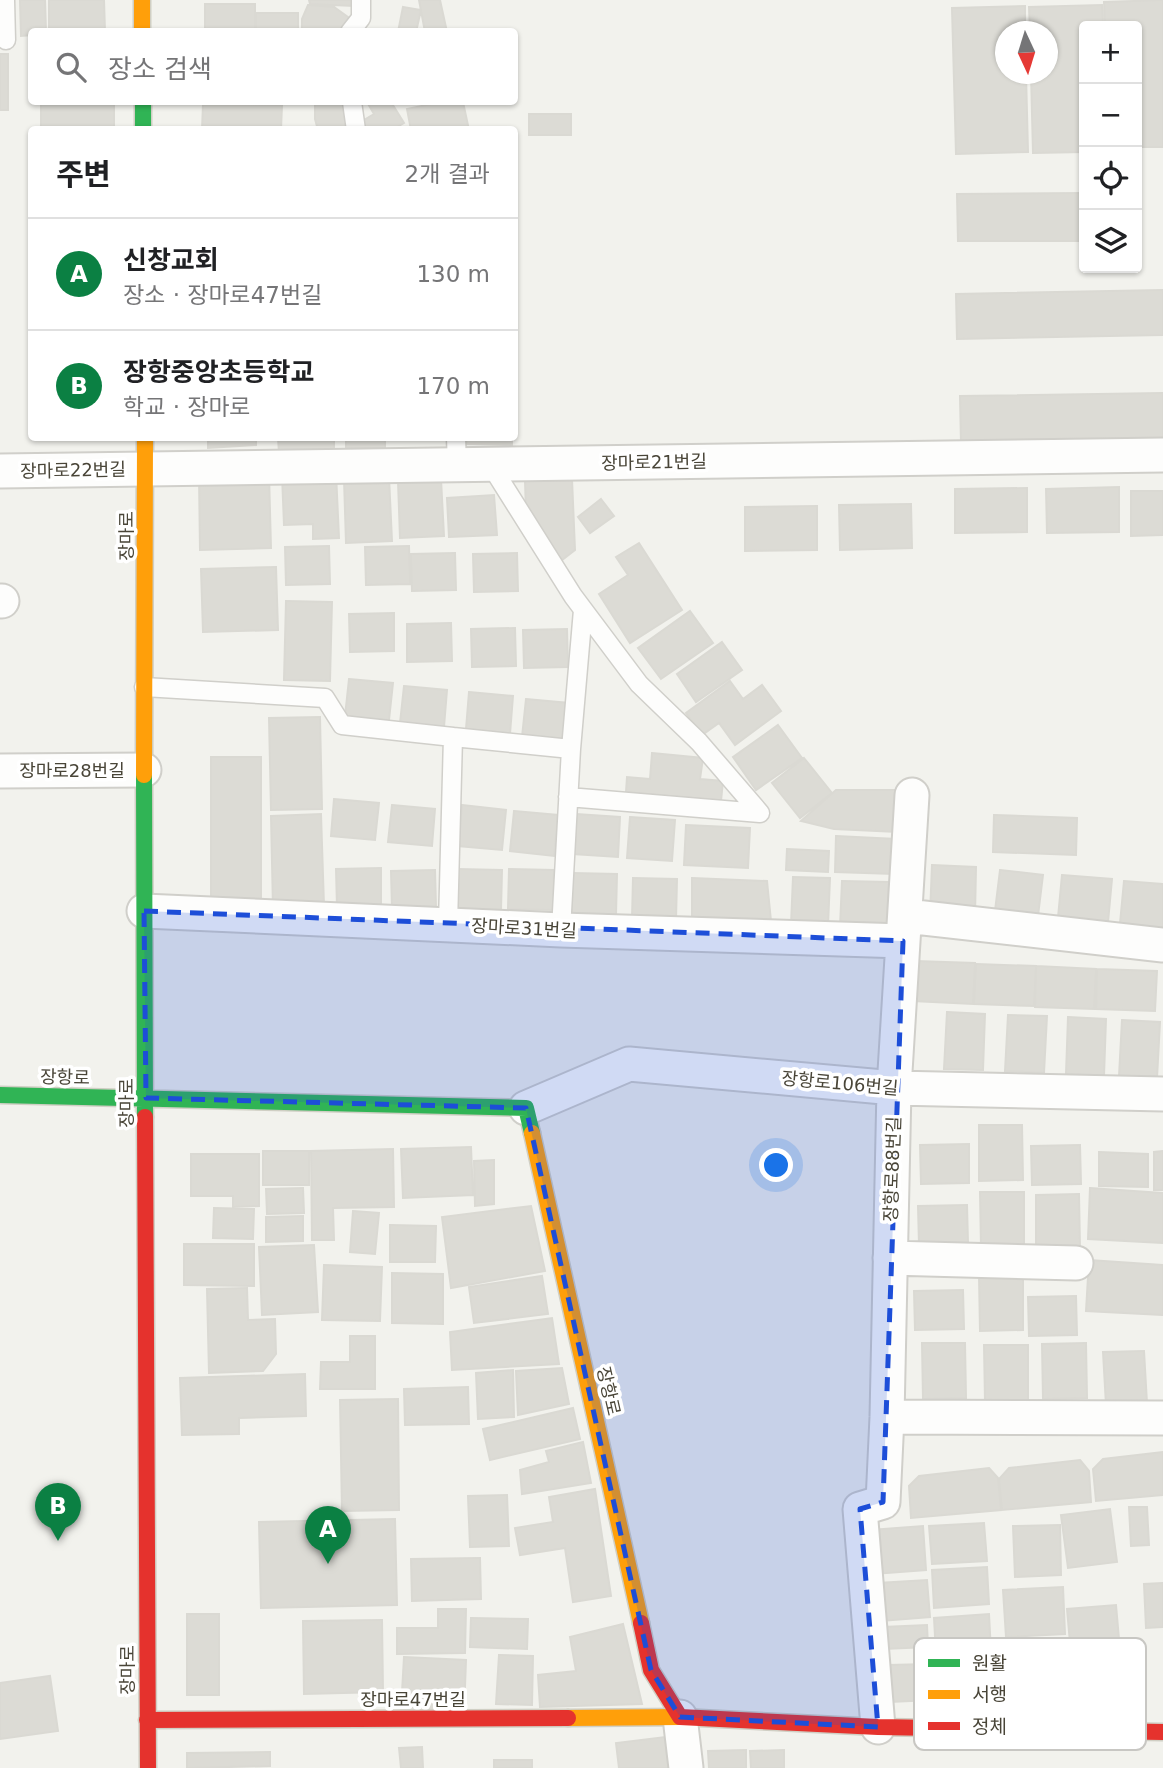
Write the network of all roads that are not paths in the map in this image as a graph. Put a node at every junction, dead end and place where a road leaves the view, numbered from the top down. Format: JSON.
{"nodes":[{"id":1,"x":5,"y":0,"type":"edge"},
{"id":2,"x":142,"y":0,"type":"edge"},
{"id":3,"x":362,"y":0,"type":"edge"},
{"id":4,"x":142,"y":28,"type":"edge"},
{"id":5,"x":353,"y":28,"type":"edge"},
{"id":6,"x":6,"y":40,"type":"dead end"},
{"id":7,"x":143,"y":105,"type":"edge"},
{"id":8,"x":352,"y":105,"type":"edge"},
{"id":9,"x":143,"y":126,"type":"edge"},
{"id":10,"x":355,"y":126,"type":"edge"},
{"id":11,"x":457,"y":451,"type":"edge"},
{"id":12,"x":145,"y":453,"type":"edge"},
{"id":13,"x":1163,"y":455,"type":"edge"},
{"id":14,"x":490,"y":464,"type":"junction"},
{"id":15,"x":0,"y":471,"type":"edge"},
{"id":16,"x":583,"y":610,"type":"junction"},
{"id":17,"x":144,"y":687,"type":"junction"},
{"id":18,"x":453,"y":737,"type":"junction"},
{"id":19,"x":571,"y":749,"type":"junction"},
{"id":20,"x":144,"y":769,"type":"junction"},
{"id":21,"x":0,"y":771,"type":"edge"},
{"id":22,"x":912,"y":795,"type":"dead end"},
{"id":23,"x":568,"y":797,"type":"junction"},
{"id":24,"x":144,"y":911,"type":"junction"},
{"id":25,"x":448,"y":924,"type":"junction"},
{"id":26,"x":904,"y":928,"type":"junction"},
{"id":27,"x":561,"y":930,"type":"junction"},
{"id":28,"x":1163,"y":944,"type":"edge"},
{"id":29,"x":894,"y":1088,"type":"junction"},
{"id":30,"x":0,"y":1094,"type":"edge"},
{"id":31,"x":1163,"y":1094,"type":"edge"},
{"id":32,"x":146,"y":1098,"type":"junction"},
{"id":33,"x":526,"y":1108,"type":"junction"},
{"id":34,"x":890,"y":1258,"type":"junction"},
{"id":35,"x":1076,"y":1264,"type":"dead end"},
{"id":36,"x":887,"y":1417,"type":"junction"},
{"id":37,"x":1163,"y":1418,"type":"edge"},
{"id":38,"x":680,"y":1717,"type":"junction"},
{"id":39,"x":146,"y":1720,"type":"junction"},
{"id":40,"x":878,"y":1727,"type":"junction"},
{"id":41,"x":914,"y":1728,"type":"edge"},
{"id":42,"x":148,"y":1768,"type":"edge"},
{"id":43,"x":686,"y":1768,"type":"edge"}],
"edges":[{"from":1,"to":6,"type":"lane"},
{"from":2,"to":4,"type":"street"},
{"from":3,"to":5,"type":"lane"},
{"from":7,"to":9,"type":"street"},
{"from":8,"to":10,"type":"lane"},
{"from":11,"to":12,"type":"street","name":"장마로21번길"},
{"from":11,"to":14,"type":"street","name":"장마로21번길"},
{"from":12,"to":15,"type":"street","name":"장마로22번길"},
{"from":12,"to":17,"type":"street","name":"장마로"},
{"from":13,"to":14,"type":"street","name":"장마로21번길"},
{"from":14,"to":16,"type":"lane"},
{"from":16,"to":19,"type":"lane"},
{"from":16,"to":23,"type":"lane"},
{"from":17,"to":18,"type":"lane"},
{"from":17,"to":20,"type":"street","name":"장마로"},
{"from":18,"to":19,"type":"lane"},
{"from":18,"to":25,"type":"lane"},
{"from":19,"to":23,"type":"lane"},
{"from":20,"to":21,"type":"street","name":"장마로28번길"},
{"from":20,"to":24,"type":"street","name":"장마로"},
{"from":22,"to":26,"type":"street","name":"장항로88번길"},
{"from":23,"to":27,"type":"lane"},
{"from":24,"to":25,"type":"street","name":"장마로31번길"},
{"from":24,"to":32,"type":"street","name":"장마로"},
{"from":25,"to":27,"type":"street","name":"장마로31번길"},
{"from":26,"to":27,"type":"street","name":"장마로31번길"},
{"from":26,"to":28,"type":"street","name":"장마로31번길"},
{"from":26,"to":29,"type":"street","name":"장항로88번길"},
{"from":29,"to":31,"type":"street","name":"장항로106번길"},
{"from":29,"to":33,"type":"street","name":"장항로106번길"},
{"from":29,"to":34,"type":"street","name":"장항로88번길"},
{"from":30,"to":32,"type":"street","name":"장항로"},
{"from":32,"to":33,"type":"street","name":"장항로"},
{"from":32,"to":39,"type":"street","name":"장마로"},
{"from":33,"to":38,"type":"street","name":"장항로"},
{"from":34,"to":35,"type":"street"},
{"from":34,"to":36,"type":"street","name":"장항로88번길"},
{"from":36,"to":37,"type":"street"},
{"from":36,"to":40,"type":"street","name":"장항로88번길"},
{"from":38,"to":39,"type":"street","name":"장마로47번길"},
{"from":38,"to":40,"type":"street"},
{"from":38,"to":43,"type":"street"},
{"from":39,"to":42,"type":"street","name":"장마로"},
{"from":40,"to":41,"type":"street"}]}
